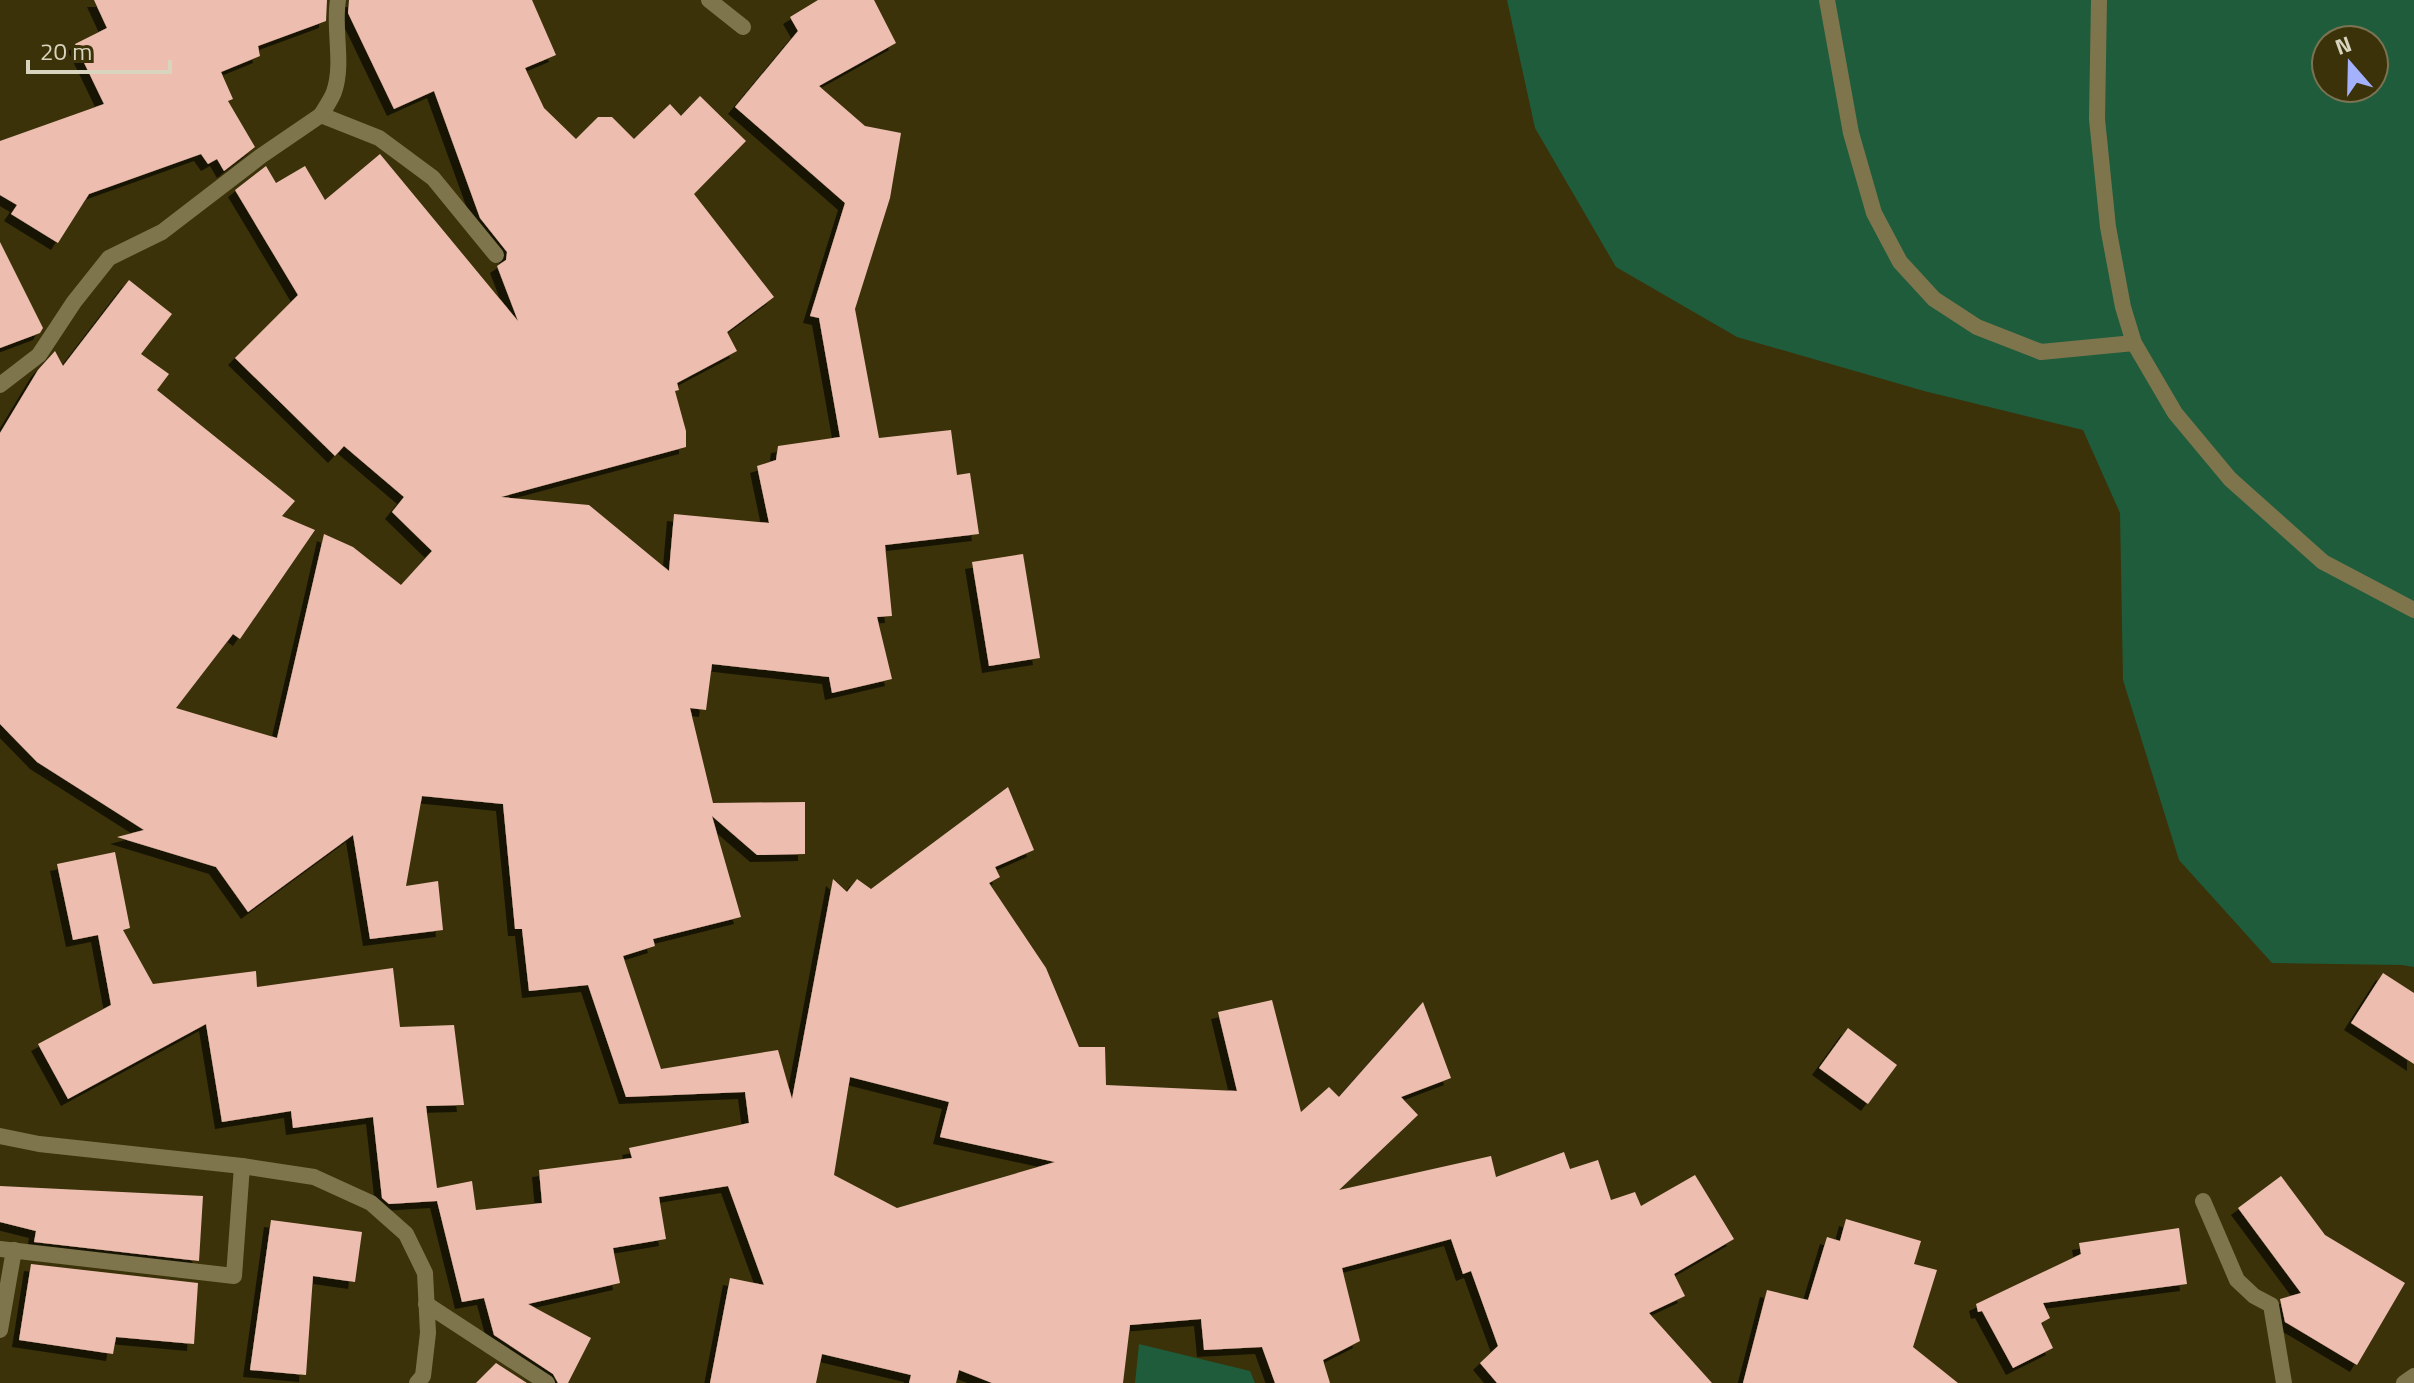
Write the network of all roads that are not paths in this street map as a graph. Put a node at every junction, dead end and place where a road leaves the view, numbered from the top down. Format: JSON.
{"nodes":[{"id":1,"x":338,"y":0,"type":"edge"},
{"id":2,"x":709,"y":0,"type":"edge"},
{"id":3,"x":1827,"y":0,"type":"edge"},
{"id":4,"x":2099,"y":0,"type":"edge"},
{"id":5,"x":743,"y":27,"type":"dead end"},
{"id":6,"x":321,"y":115,"type":"junction"},
{"id":7,"x":496,"y":255,"type":"dead end"},
{"id":8,"x":2134,"y":343,"type":"junction"},
{"id":9,"x":0,"y":385,"type":"edge"},
{"id":10,"x":2414,"y":610,"type":"edge"},
{"id":11,"x":0,"y":1136,"type":"edge"},
{"id":12,"x":242,"y":1166,"type":"junction"},
{"id":13,"x":2203,"y":1201,"type":"dead end"},
{"id":14,"x":7,"y":1249,"type":"edge"},
{"id":15,"x":426,"y":1304,"type":"junction"},
{"id":16,"x":0,"y":1330,"type":"edge"},
{"id":17,"x":2414,"y":1376,"type":"edge"},
{"id":18,"x":417,"y":1383,"type":"edge"},
{"id":19,"x":547,"y":1383,"type":"edge"},
{"id":20,"x":2284,"y":1383,"type":"edge"},
{"id":21,"x":2404,"y":1383,"type":"edge"}],
"edges":[{"from":1,"to":6,"type":"street"},
{"from":2,"to":5,"type":"street"},
{"from":3,"to":8,"type":"street"},
{"from":4,"to":8,"type":"street"},
{"from":6,"to":7,"type":"street"},
{"from":6,"to":9,"type":"street"},
{"from":8,"to":10,"type":"street"},
{"from":11,"to":12,"type":"street"},
{"from":12,"to":14,"type":"street"},
{"from":12,"to":15,"type":"street"},
{"from":13,"to":20,"type":"street"},
{"from":14,"to":16,"type":"street"},
{"from":15,"to":18,"type":"street"},
{"from":15,"to":19,"type":"street"},
{"from":17,"to":21,"type":"street"}]}
